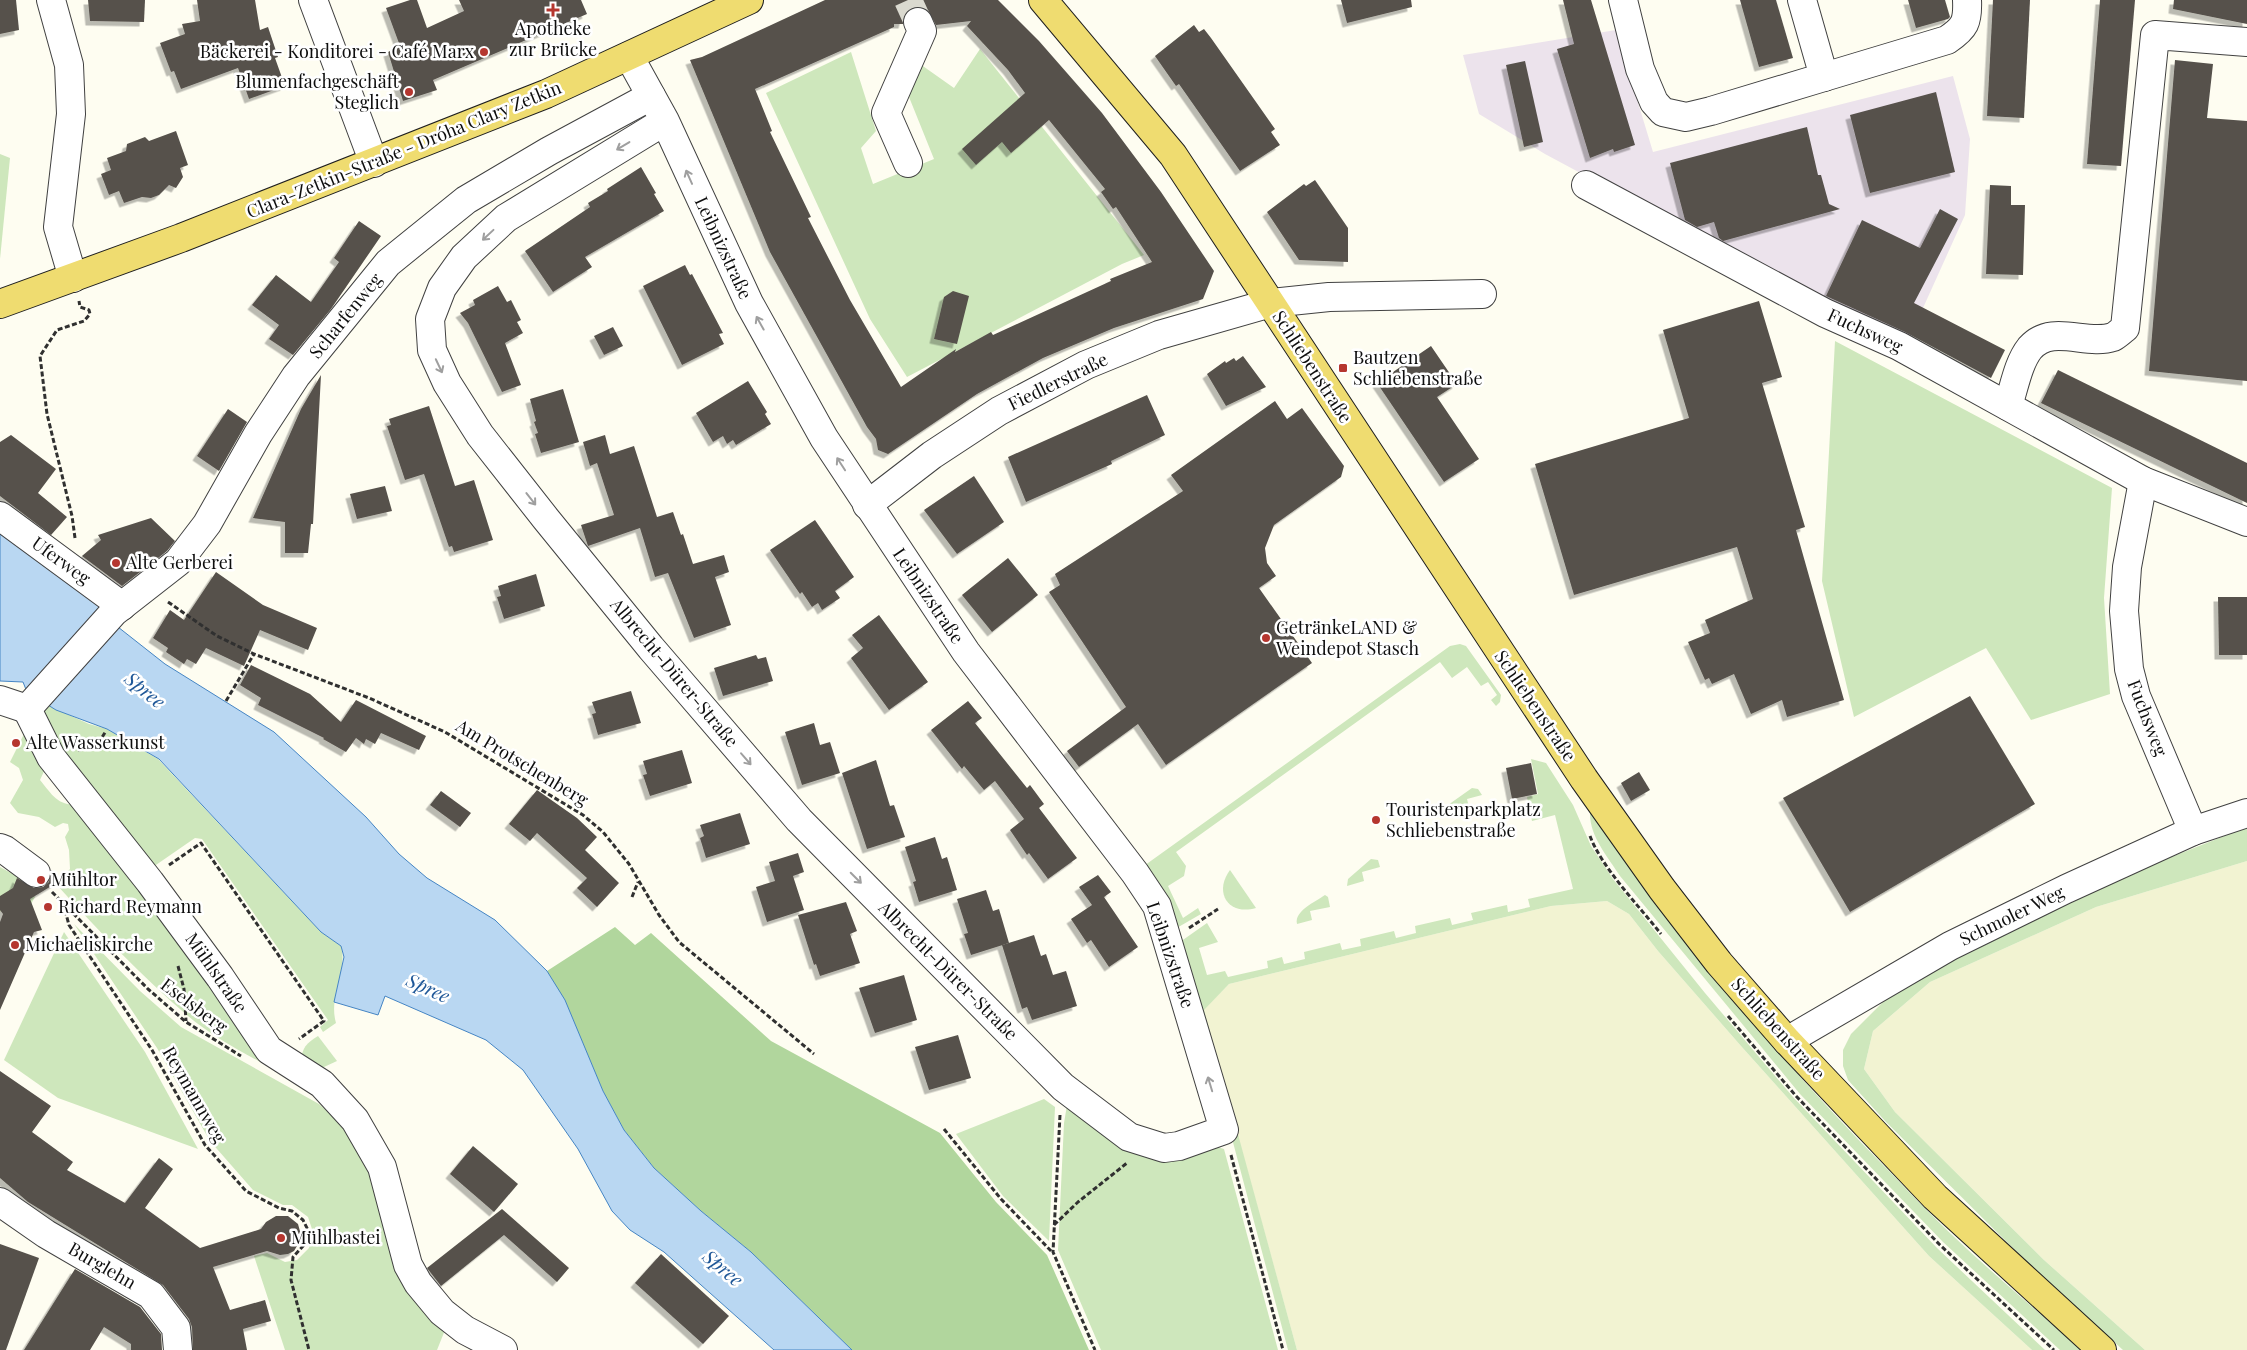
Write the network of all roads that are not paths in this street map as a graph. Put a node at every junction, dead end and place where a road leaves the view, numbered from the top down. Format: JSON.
{"nodes":[{"id":1,"x":51,"y":0,"type":"edge"},
{"id":2,"x":313,"y":0,"type":"edge"},
{"id":3,"x":749,"y":0,"type":"edge"},
{"id":4,"x":1043,"y":0,"type":"edge"},
{"id":5,"x":1623,"y":0,"type":"edge"},
{"id":6,"x":1802,"y":0,"type":"edge"},
{"id":7,"x":1967,"y":0,"type":"edge"},
{"id":8,"x":918,"y":22,"type":"tunnel mouth"},
{"id":9,"x":2247,"y":42,"type":"edge"},
{"id":10,"x":629,"y":56,"type":"junction"},
{"id":11,"x":1824,"y":77,"type":"junction"},
{"id":12,"x":651,"y":96,"type":"junction"},
{"id":13,"x":665,"y":121,"type":"junction"},
{"id":14,"x":374,"y":163,"type":"junction"},
{"id":15,"x":908,"y":163,"type":"dead end"},
{"id":16,"x":1586,"y":185,"type":"dead end"},
{"id":17,"x":63,"y":281,"type":"junction"},
{"id":18,"x":1482,"y":294,"type":"dead end"},
{"id":19,"x":1271,"y":303,"type":"junction"},
{"id":20,"x":0,"y":304,"type":"edge"},
{"id":21,"x":2008,"y":406,"type":"junction"},
{"id":22,"x":2142,"y":481,"type":"junction"},
{"id":23,"x":867,"y":505,"type":"junction"},
{"id":24,"x":0,"y":516,"type":"edge"},
{"id":25,"x":2247,"y":522,"type":"edge"},
{"id":26,"x":118,"y":609,"type":"junction"},
{"id":27,"x":0,"y":700,"type":"edge"},
{"id":28,"x":32,"y":705,"type":"junction"},
{"id":29,"x":2247,"y":813,"type":"edge"},
{"id":30,"x":2193,"y":832,"type":"junction"},
{"id":31,"x":0,"y":848,"type":"edge"},
{"id":32,"x":42,"y":881,"type":"road end"},
{"id":33,"x":1787,"y":1041,"type":"junction"},
{"id":34,"x":1224,"y":1130,"type":"joint"},
{"id":35,"x":0,"y":1202,"type":"edge"},
{"id":36,"x":178,"y":1350,"type":"edge"},
{"id":37,"x":503,"y":1350,"type":"edge"},
{"id":38,"x":2102,"y":1350,"type":"edge"}],
"edges":[{"from":1,"to":17,"type":"street"},
{"from":2,"to":14,"type":"street"},
{"from":3,"to":10,"type":"main road","name":"Clara-Zetkin-Straße - Dróha Clary Zetkin"},
{"from":4,"to":19,"type":"main road","name":"Schliebenstraße"},
{"from":5,"to":11,"type":"street"},
{"from":6,"to":11,"type":"street"},
{"from":7,"to":11,"type":"street"},
{"from":8,"to":15,"type":"street"},
{"from":9,"to":21,"type":"street"},
{"from":10,"to":12,"type":"street","name":"Leibnizstraße"},
{"from":10,"to":14,"type":"main road","name":"Clara-Zetkin-Straße - Dróha Clary Zetkin"},
{"from":12,"to":13,"type":"street","name":"Leibnizstraße"},
{"from":12,"to":26,"type":"street","name":"Scharfenweg"},
{"from":23,"to":13,"type":"street","name":"Leibnizstraße","one_way":true},
{"from":13,"to":34,"type":"street","name":"Albrecht-Dürer-Straße","one_way":true},
{"from":14,"to":17,"type":"main road","name":"Clara-Zetkin-Straße - Dróha Clary Zetkin"},
{"from":16,"to":21,"type":"street","name":"Fuchsweg"},
{"from":17,"to":20,"type":"main road","name":"Clara-Zetkin-Straße - Dróha Clary Zetkin"},
{"from":18,"to":19,"type":"street","name":"Fiedlerstraße"},
{"from":19,"to":23,"type":"street","name":"Fiedlerstraße"},
{"from":19,"to":33,"type":"main road","name":"Schliebenstraße"},
{"from":21,"to":22,"type":"street","name":"Fuchsweg"},
{"from":22,"to":25,"type":"street","name":"Fuchsweg"},
{"from":22,"to":30,"type":"street","name":"Fuchsweg"},
{"from":34,"to":23,"type":"street","name":"Leibnizstraße","one_way":true},
{"from":24,"to":26,"type":"street","name":"Uferweg"},
{"from":26,"to":28,"type":"street","name":"Scharfenweg"},
{"from":27,"to":28,"type":"street"},
{"from":28,"to":37,"type":"street","name":"Mühlstraße"},
{"from":29,"to":30,"type":"street","name":"Schmoler Weg"},
{"from":30,"to":33,"type":"street","name":"Schmoler Weg"},
{"from":31,"to":32,"type":"street"},
{"from":33,"to":38,"type":"main road","name":"Schliebenstraße"},
{"from":35,"to":36,"type":"street","name":"Burglehn"}]}
